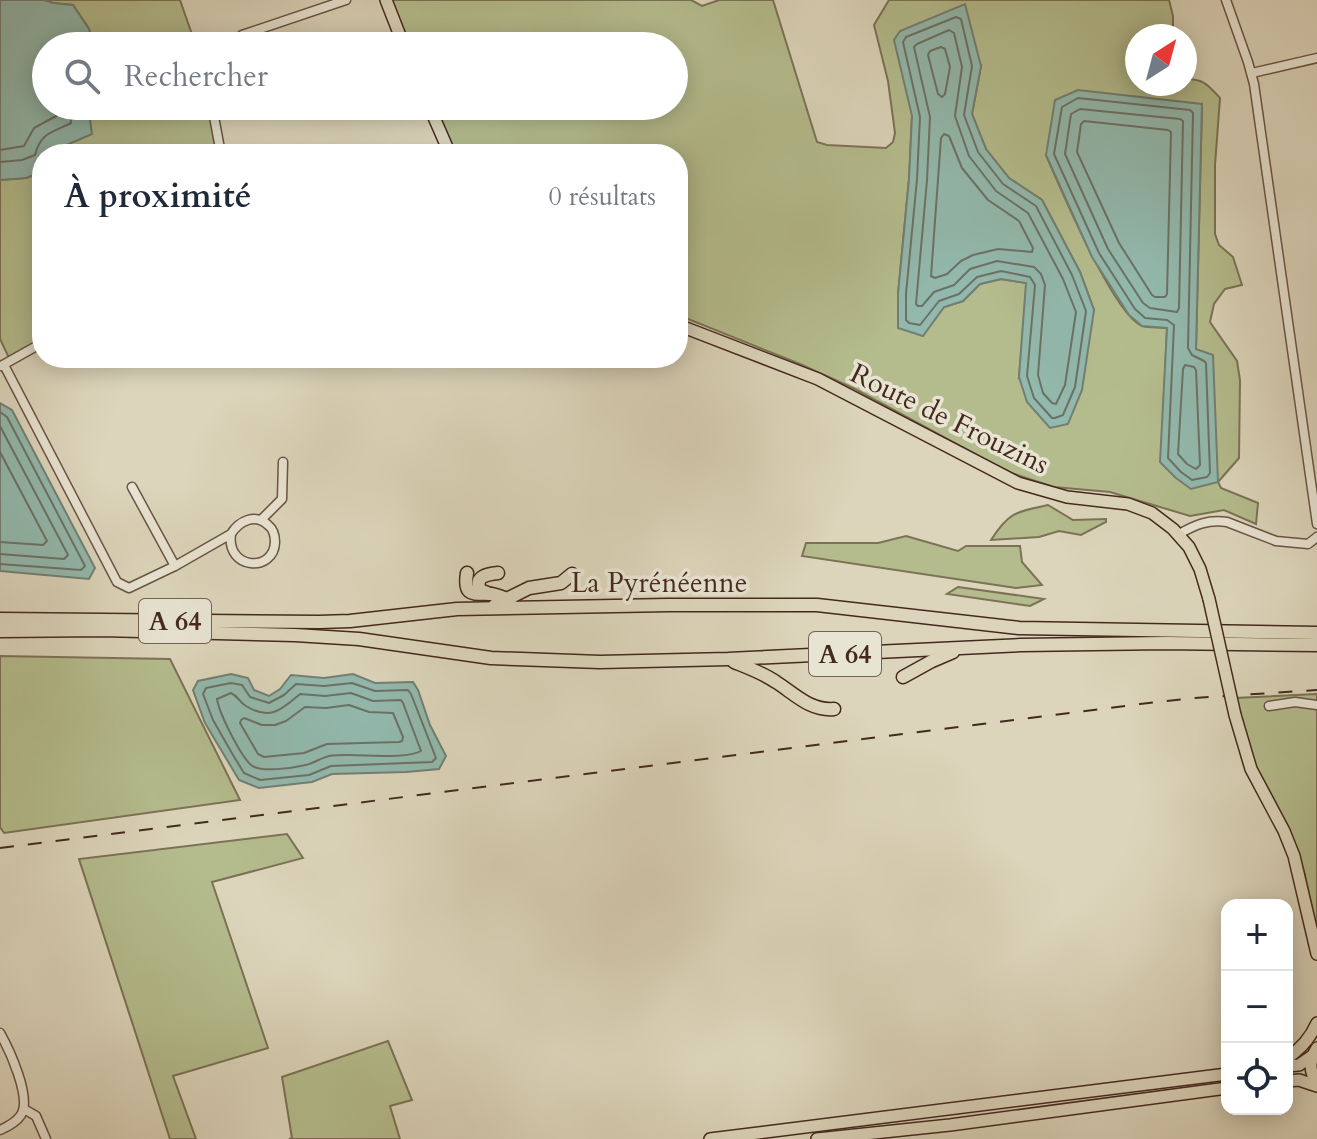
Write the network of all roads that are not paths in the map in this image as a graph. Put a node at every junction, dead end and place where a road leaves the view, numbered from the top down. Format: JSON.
{"nodes":[{"id":1,"x":346,"y":0,"type":"edge"},
{"id":2,"x":386,"y":0,"type":"edge"},
{"id":3,"x":1226,"y":0,"type":"edge"},
{"id":4,"x":251,"y":32,"type":"edge"},
{"id":5,"x":399,"y":32,"type":"edge"},
{"id":6,"x":1317,"y":58,"type":"edge"},
{"id":7,"x":1252,"y":73,"type":"junction"},
{"id":8,"x":215,"y":120,"type":"edge"},
{"id":9,"x":435,"y":120,"type":"edge"},
{"id":10,"x":219,"y":144,"type":"edge"},
{"id":11,"x":446,"y":144,"type":"edge"},
{"id":12,"x":688,"y":329,"type":"edge"},
{"id":13,"x":32,"y":349,"type":"edge"},
{"id":14,"x":2,"y":366,"type":"edge"},
{"id":15,"x":283,"y":462,"type":"dead end"},
{"id":16,"x":132,"y":487,"type":"dead end"},
{"id":17,"x":1315,"y":499,"type":"edge"},
{"id":18,"x":261,"y":520,"type":"junction"},
{"id":19,"x":1317,"y":524,"type":"edge"},
{"id":20,"x":231,"y":534,"type":"junction"},
{"id":21,"x":1179,"y":534,"type":"junction"},
{"id":22,"x":1317,"y":537,"type":"edge"},
{"id":23,"x":175,"y":566,"type":"junction"},
{"id":24,"x":467,"y":573,"type":"dead end"},
{"id":25,"x":498,"y":573,"type":"dead end"},
{"id":26,"x":572,"y":574,"type":"dead end"},
{"id":27,"x":529,"y":588,"type":"junction"},
{"id":28,"x":492,"y":594,"type":"junction"},
{"id":29,"x":508,"y":599,"type":"junction"},
{"id":30,"x":537,"y":607,"type":"junction"},
{"id":31,"x":489,"y":608,"type":"junction"},
{"id":32,"x":0,"y":619,"type":"edge"},
{"id":33,"x":0,"y":631,"type":"edge"},
{"id":34,"x":1317,"y":633,"type":"edge"},
{"id":35,"x":1317,"y":645,"type":"edge"},
{"id":36,"x":963,"y":648,"type":"junction"},
{"id":37,"x":728,"y":659,"type":"junction"},
{"id":38,"x":903,"y":677,"type":"dead end"},
{"id":39,"x":1317,"y":705,"type":"edge"},
{"id":40,"x":1269,"y":706,"type":"dead end"},
{"id":41,"x":834,"y":709,"type":"dead end"},
{"id":42,"x":1317,"y":954,"type":"edge"},
{"id":43,"x":1317,"y":1023,"type":"edge"},
{"id":44,"x":0,"y":1033,"type":"edge"},
{"id":45,"x":1315,"y":1052,"type":"edge"},
{"id":46,"x":1293,"y":1054,"type":"edge"},
{"id":47,"x":1293,"y":1066,"type":"edge"},
{"id":48,"x":1221,"y":1075,"type":"edge"},
{"id":49,"x":1293,"y":1080,"type":"edge"},
{"id":50,"x":1317,"y":1084,"type":"edge"},
{"id":51,"x":1221,"y":1089,"type":"edge"},
{"id":52,"x":24,"y":1109,"type":"junction"},
{"id":53,"x":0,"y":1130,"type":"edge"},
{"id":54,"x":46,"y":1139,"type":"edge"},
{"id":55,"x":710,"y":1139,"type":"edge"},
{"id":56,"x":817,"y":1139,"type":"edge"}],
"edges":[{"from":1,"to":4,"type":"street"},
{"from":2,"to":5,"type":"main road"},
{"from":3,"to":7,"type":"street"},
{"from":6,"to":7,"type":"street"},
{"from":7,"to":17,"type":"street"},
{"from":8,"to":10,"type":"street"},
{"from":9,"to":11,"type":"main road"},
{"from":12,"to":21,"type":"main road","name":"Route de Frouzins"},
{"from":13,"to":14,"type":"street"},
{"from":14,"to":23,"type":"street"},
{"from":15,"to":18,"type":"street"},
{"from":16,"to":23,"type":"street"},
{"from":17,"to":19,"type":"street"},
{"from":18,"to":20,"type":"street"},
{"from":18,"to":20,"type":"street"},
{"from":20,"to":23,"type":"street"},
{"from":21,"to":22,"type":"street"},
{"from":21,"to":42,"type":"main road","name":"Route de Frouzins","bridge":true},
{"from":24,"to":28,"type":"highway"},
{"from":25,"to":28,"type":"highway"},
{"from":26,"to":27,"type":"highway"},
{"from":27,"to":28,"type":"highway"},
{"from":27,"to":29,"type":"highway"},
{"from":28,"to":29,"type":"highway"},
{"from":29,"to":30,"type":"highway"},
{"from":29,"to":31,"type":"highway"},
{"from":30,"to":31,"type":"highway","name":"La Pyrénéenne","number":"A 64"},
{"from":30,"to":34,"type":"highway","name":"La Pyrénéenne","number":"A 64"},
{"from":31,"to":32,"type":"highway","name":"La Pyrénéenne","number":"A 64"},
{"from":33,"to":37,"type":"highway","number":"A 64"},
{"from":35,"to":36,"type":"highway","number":"A 64"},
{"from":36,"to":37,"type":"highway","number":"A 64"},
{"from":36,"to":38,"type":"highway"},
{"from":37,"to":41,"type":"highway"},
{"from":39,"to":40,"type":"street"},
{"from":43,"to":46,"type":"main road"},
{"from":44,"to":52,"type":"street"},
{"from":45,"to":47,"type":"main road"},
{"from":45,"to":50,"type":"main road"},
{"from":48,"to":55,"type":"main road"},
{"from":49,"to":50,"type":"main road"},
{"from":51,"to":56,"type":"main road"},
{"from":52,"to":53,"type":"street"},
{"from":52,"to":54,"type":"street"}]}
